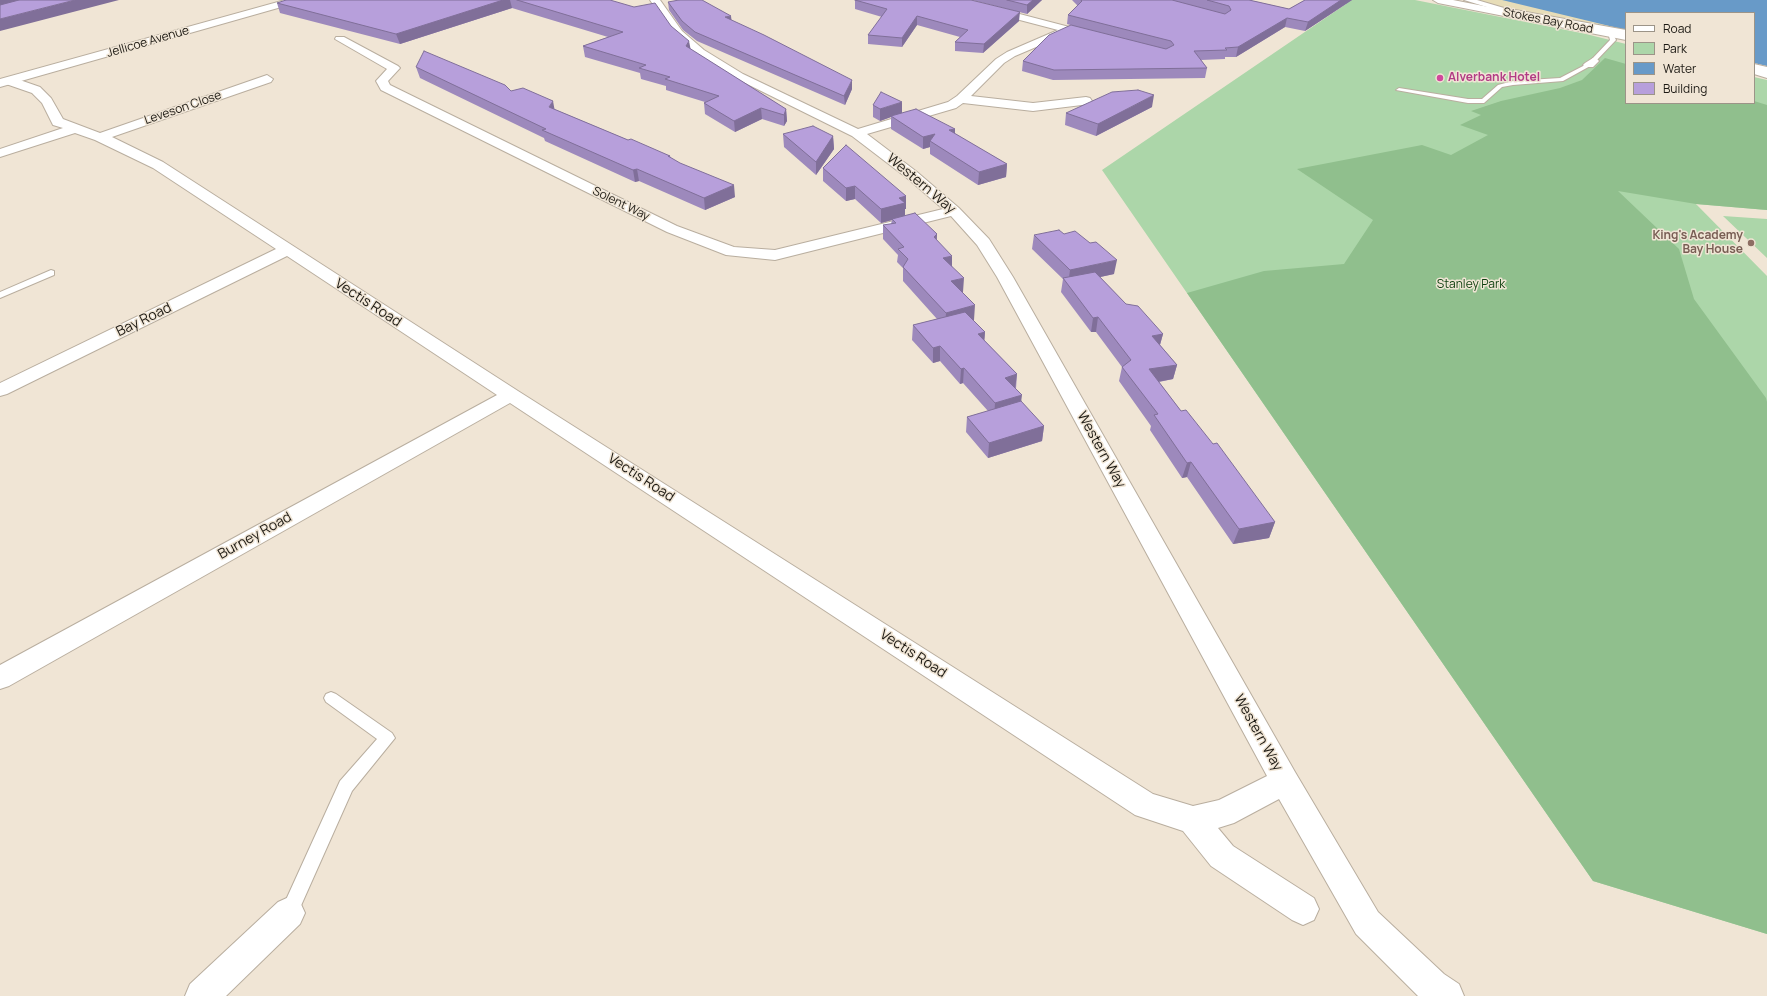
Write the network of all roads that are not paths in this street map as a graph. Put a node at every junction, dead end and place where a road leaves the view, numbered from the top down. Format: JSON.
{"nodes":[{"id":1,"x":296,"y":0,"type":"edge"},
{"id":2,"x":655,"y":0,"type":"edge"},
{"id":3,"x":954,"y":0,"type":"edge"},
{"id":4,"x":1438,"y":0,"type":"edge"},
{"id":5,"x":1468,"y":0,"type":"edge"},
{"id":6,"x":1068,"y":30,"type":"junction"},
{"id":7,"x":1610,"y":33,"type":"junction"},
{"id":8,"x":1625,"y":33,"type":"edge"},
{"id":9,"x":1084,"y":34,"type":"edge"},
{"id":10,"x":1625,"y":37,"type":"edge"},
{"id":11,"x":340,"y":39,"type":"dead end"},
{"id":12,"x":1755,"y":67,"type":"edge"},
{"id":13,"x":1767,"y":70,"type":"edge"},
{"id":14,"x":1755,"y":71,"type":"edge"},
{"id":15,"x":1767,"y":74,"type":"edge"},
{"id":16,"x":270,"y":79,"type":"dead end"},
{"id":17,"x":5,"y":82,"type":"edge"},
{"id":18,"x":1399,"y":90,"type":"dead end"},
{"id":19,"x":1054,"y":94,"type":"dead end"},
{"id":20,"x":961,"y":99,"type":"junction"},
{"id":21,"x":1090,"y":101,"type":"edge"},
{"id":22,"x":1065,"y":103,"type":"junction"},
{"id":23,"x":73,"y":129,"type":"junction"},
{"id":24,"x":857,"y":133,"type":"junction"},
{"id":25,"x":100,"y":136,"type":"junction"},
{"id":26,"x":0,"y":153,"type":"edge"},
{"id":27,"x":954,"y":211,"type":"junction"},
{"id":28,"x":288,"y":250,"type":"junction"},
{"id":29,"x":51,"y":273,"type":"dead end"},
{"id":30,"x":0,"y":295,"type":"edge"},
{"id":31,"x":0,"y":390,"type":"edge"},
{"id":32,"x":511,"y":395,"type":"junction"},
{"id":33,"x":0,"y":678,"type":"edge"},
{"id":34,"x":331,"y":698,"type":"dead end"},
{"id":35,"x":1285,"y":780,"type":"junction"},
{"id":36,"x":1193,"y":820,"type":"junction"},
{"id":37,"x":1303,"y":909,"type":"dead end"},
{"id":38,"x":289,"y":913,"type":"joint"},
{"id":39,"x":202,"y":996,"type":"edge"},
{"id":40,"x":1447,"y":996,"type":"edge"}],
"edges":[{"from":1,"to":17,"type":"street","name":"Jellicoe Avenue"},
{"from":2,"to":24,"type":"street","name":"Western Way"},
{"from":3,"to":6,"type":"street"},
{"from":4,"to":7,"type":"street","name":"Stokes Bay Road"},
{"from":5,"to":8,"type":"street"},
{"from":6,"to":9,"type":"street"},
{"from":6,"to":20,"type":"street"},
{"from":7,"to":10,"type":"street","name":"Stokes Bay Road"},
{"from":7,"to":18,"type":"lane","name":"Stokes Bay Road"},
{"from":11,"to":27,"type":"street","name":"Solent Way"},
{"from":12,"to":13,"type":"street"},
{"from":14,"to":15,"type":"street"},
{"from":16,"to":25,"type":"street","name":"Leveson Close"},
{"from":17,"to":23,"type":"street","name":"Vectis Road"},
{"from":19,"to":22,"type":"street"},
{"from":20,"to":22,"type":"street"},
{"from":20,"to":24,"type":"street"},
{"from":21,"to":22,"type":"street"},
{"from":23,"to":25,"type":"street","name":"Vectis Road"},
{"from":23,"to":26,"type":"street"},
{"from":24,"to":27,"type":"street","name":"Western Way"},
{"from":25,"to":28,"type":"street","name":"Vectis Road"},
{"from":27,"to":35,"type":"street","name":"Western Way"},
{"from":28,"to":31,"type":"street","name":"Bay Road"},
{"from":28,"to":32,"type":"street","name":"Vectis Road"},
{"from":29,"to":30,"type":"lane"},
{"from":32,"to":33,"type":"street","name":"Burney Road"},
{"from":32,"to":36,"type":"street","name":"Vectis Road"},
{"from":34,"to":38,"type":"lane"},
{"from":35,"to":36,"type":"street"},
{"from":35,"to":40,"type":"street","name":"Western Way"},
{"from":36,"to":37,"type":"street"},
{"from":38,"to":39,"type":"street"}]}
